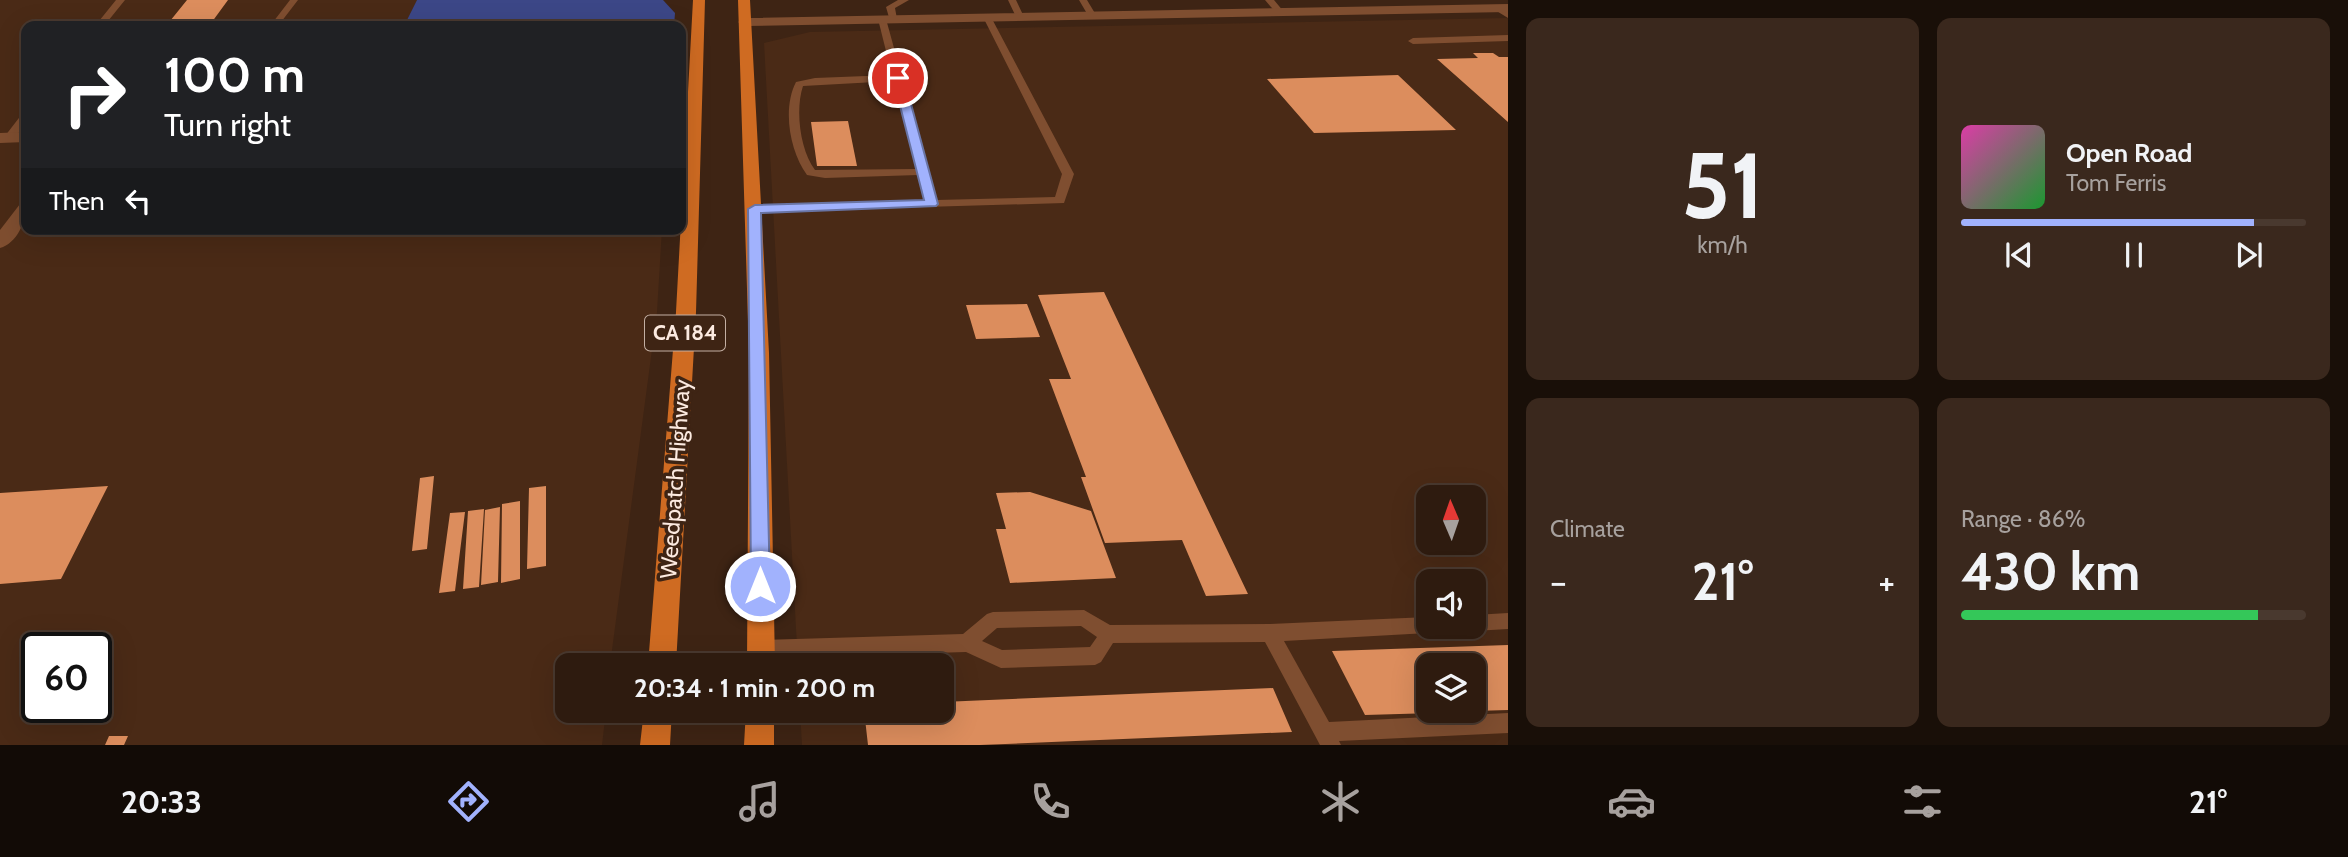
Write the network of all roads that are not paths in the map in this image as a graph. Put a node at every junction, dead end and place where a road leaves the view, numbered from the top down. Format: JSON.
{"nodes":[{"id":1,"x":121,"y":0,"type":"edge"},
{"id":2,"x":294,"y":0,"type":"edge"},
{"id":3,"x":699,"y":0,"type":"edge"},
{"id":4,"x":744,"y":0,"type":"edge"},
{"id":5,"x":905,"y":0,"type":"edge"},
{"id":6,"x":1013,"y":0,"type":"edge"},
{"id":7,"x":1083,"y":0,"type":"edge"},
{"id":8,"x":1269,"y":0,"type":"edge"},
{"id":9,"x":1505,"y":10,"type":"edge"},
{"id":10,"x":1280,"y":12,"type":"junction"},
{"id":11,"x":1092,"y":15,"type":"junction"},
{"id":12,"x":987,"y":17,"type":"junction"},
{"id":13,"x":1020,"y":17,"type":"junction"},
{"id":14,"x":888,"y":19,"type":"junction"},
{"id":15,"x":103,"y":21,"type":"edge"},
{"id":16,"x":278,"y":21,"type":"edge"},
{"id":17,"x":746,"y":22,"type":"junction"},
{"id":18,"x":1508,"y":38,"type":"edge"},
{"id":19,"x":1413,"y":41,"type":"dead end"},
{"id":20,"x":898,"y":78,"type":"junction"},
{"id":21,"x":21,"y":121,"type":"edge"},
{"id":22,"x":4,"y":138,"type":"edge"},
{"id":23,"x":923,"y":172,"type":"junction"},
{"id":24,"x":931,"y":204,"type":"junction"},
{"id":25,"x":755,"y":209,"type":"junction"},
{"id":26,"x":21,"y":215,"type":"edge"},
{"id":27,"x":0,"y":242,"type":"edge"},
{"id":28,"x":1508,"y":621,"type":"edge"},
{"id":29,"x":1486,"y":622,"type":"edge"},
{"id":30,"x":1416,"y":626,"type":"edge"},
{"id":31,"x":1108,"y":634,"type":"junction"},
{"id":32,"x":1270,"y":634,"type":"junction"},
{"id":33,"x":967,"y":643,"type":"junction"},
{"id":34,"x":663,"y":653,"type":"edge"},
{"id":35,"x":761,"y":653,"type":"edge"},
{"id":36,"x":820,"y":653,"type":"edge"},
{"id":37,"x":657,"y":723,"type":"edge"},
{"id":38,"x":760,"y":723,"type":"edge"},
{"id":39,"x":1508,"y":723,"type":"edge"},
{"id":40,"x":1328,"y":742,"type":"edge"},
{"id":41,"x":655,"y":745,"type":"edge"},
{"id":42,"x":760,"y":745,"type":"edge"}],
"edges":[{"from":1,"to":15,"type":"lane"},
{"from":2,"to":16,"type":"lane"},
{"from":3,"to":34,"type":"main road","name":"Weedpatch Highway","number":"CA 184"},
{"from":4,"to":17,"type":"main road","number":"CA 184"},
{"from":5,"to":14,"type":"lane"},
{"from":6,"to":13,"type":"lane"},
{"from":7,"to":11,"type":"lane"},
{"from":8,"to":10,"type":"lane"},
{"from":9,"to":10,"type":"street"},
{"from":10,"to":11,"type":"street"},
{"from":11,"to":13,"type":"street"},
{"from":12,"to":13,"type":"street"},
{"from":12,"to":14,"type":"street"},
{"from":12,"to":24,"type":"lane"},
{"from":14,"to":17,"type":"street"},
{"from":14,"to":20,"type":"lane"},
{"from":17,"to":25,"type":"main road","number":"CA 184"},
{"from":18,"to":19,"type":"lane"},
{"from":20,"to":23,"type":"lane"},
{"from":20,"to":23,"type":"lane"},
{"from":21,"to":22,"type":"lane"},
{"from":23,"to":24,"type":"lane"},
{"from":24,"to":25,"type":"lane"},
{"from":25,"to":35,"type":"main road","number":"CA 184"},
{"from":26,"to":27,"type":"street"},
{"from":28,"to":29,"type":"lane"},
{"from":30,"to":32,"type":"lane"},
{"from":31,"to":32,"type":"lane"},
{"from":31,"to":33,"type":"lane"},
{"from":31,"to":33,"type":"lane"},
{"from":32,"to":40,"type":"lane"},
{"from":33,"to":36,"type":"lane"},
{"from":37,"to":41,"type":"main road"},
{"from":38,"to":42,"type":"main road"},
{"from":39,"to":40,"type":"lane"}]}
